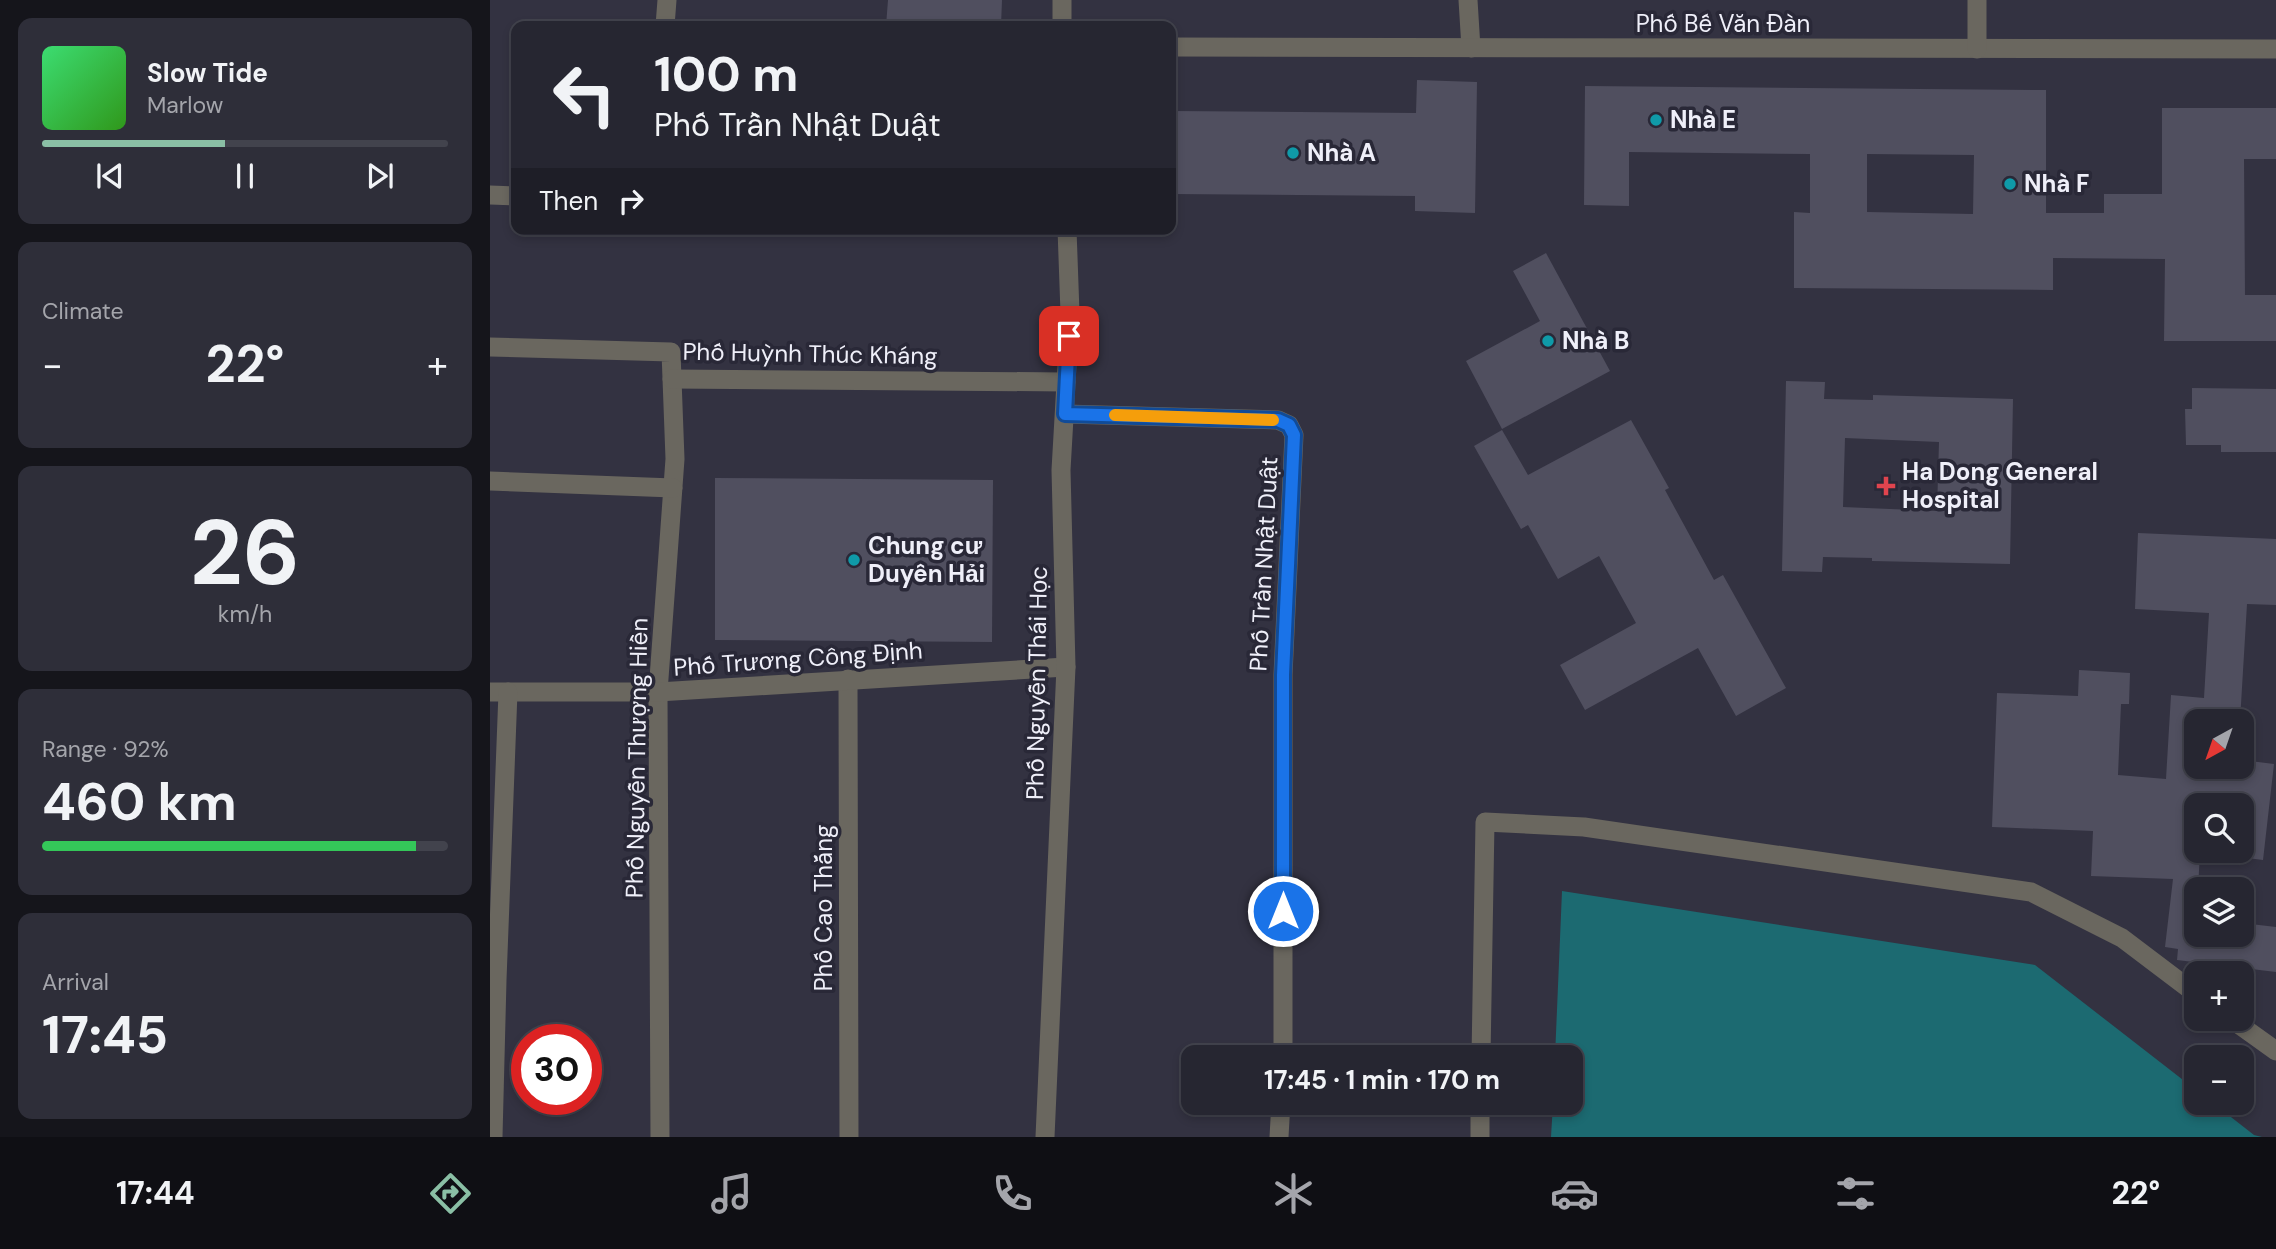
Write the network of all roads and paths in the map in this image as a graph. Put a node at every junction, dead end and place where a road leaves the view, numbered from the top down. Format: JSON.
{"nodes":[{"id":1,"x":667,"y":0,"type":"edge"},
{"id":2,"x":1062,"y":0,"type":"edge"},
{"id":3,"x":1468,"y":0,"type":"edge"},
{"id":4,"x":1977,"y":0,"type":"edge"},
{"id":5,"x":665,"y":21,"type":"edge"},
{"id":6,"x":1062,"y":21,"type":"edge"},
{"id":7,"x":1176,"y":47,"type":"edge"},
{"id":8,"x":1471,"y":48,"type":"junction"},
{"id":9,"x":1977,"y":49,"type":"junction"},
{"id":10,"x":2276,"y":49,"type":"edge"},
{"id":11,"x":490,"y":195,"type":"edge"},
{"id":12,"x":511,"y":196,"type":"edge"},
{"id":13,"x":1067,"y":235,"type":"edge"},
{"id":14,"x":490,"y":347,"type":"edge"},
{"id":15,"x":672,"y":379,"type":"junction"},
{"id":16,"x":1066,"y":382,"type":"junction"},
{"id":17,"x":1065,"y":414,"type":"junction"},
{"id":18,"x":490,"y":481,"type":"edge"},
{"id":19,"x":673,"y":488,"type":"junction"},
{"id":20,"x":1066,"y":667,"type":"junction"},
{"id":21,"x":848,"y":679,"type":"junction"},
{"id":22,"x":499,"y":692,"type":"edge"},
{"id":23,"x":658,"y":692,"type":"junction"},
{"id":24,"x":2184,"y":984,"type":"edge"},
{"id":25,"x":2248,"y":1031,"type":"edge"},
{"id":26,"x":1283,"y":1045,"type":"edge"},
{"id":27,"x":1481,"y":1045,"type":"edge"},
{"id":28,"x":2276,"y":1051,"type":"edge"},
{"id":29,"x":1280,"y":1115,"type":"edge"},
{"id":30,"x":1480,"y":1115,"type":"edge"},
{"id":31,"x":493,"y":1137,"type":"edge"},
{"id":32,"x":660,"y":1137,"type":"edge"},
{"id":33,"x":849,"y":1137,"type":"edge"},
{"id":34,"x":1045,"y":1137,"type":"edge"},
{"id":35,"x":1279,"y":1137,"type":"edge"},
{"id":36,"x":1480,"y":1137,"type":"edge"}],
"edges":[{"from":1,"to":5,"type":"street"},
{"from":2,"to":6,"type":"street"},
{"from":3,"to":8,"type":"street"},
{"from":4,"to":9,"type":"street"},
{"from":7,"to":8,"type":"street","name":"Phố Bế Văn Đàn"},
{"from":8,"to":9,"type":"street","name":"Phố Bế Văn Đàn"},
{"from":9,"to":10,"type":"street","name":"Phố Bế Văn Đàn"},
{"from":11,"to":12,"type":"street"},
{"from":13,"to":16,"type":"street","name":"Phố Nguyễn Thái Học"},
{"from":14,"to":15,"type":"street","name":"Phố Huỳnh Thúc Kháng"},
{"from":15,"to":16,"type":"street","name":"Phố Huỳnh Thúc Kháng"},
{"from":15,"to":19,"type":"street","name":"Phố Nguyễn Thượng Hiền"},
{"from":16,"to":17,"type":"street","name":"Phố Nguyễn Thái Học"},
{"from":17,"to":20,"type":"street","name":"Phố Nguyễn Thái Học"},
{"from":17,"to":26,"type":"street","name":"Phố Trần Nhật Duật"},
{"from":18,"to":19,"type":"street"},
{"from":19,"to":23,"type":"street","name":"Phố Nguyễn Thượng Hiền"},
{"from":20,"to":21,"type":"street","name":"Phố Trương Công Định"},
{"from":20,"to":34,"type":"street","name":"Phố Nguyễn Thái Học"},
{"from":21,"to":23,"type":"street","name":"Phố Trương Công Định"},
{"from":21,"to":33,"type":"street","name":"Phố Cao Thắng"},
{"from":22,"to":23,"type":"street","name":"Phố Trương Công Định"},
{"from":22,"to":31,"type":"street"},
{"from":23,"to":32,"type":"street","name":"Phố Nguyễn Thượng Hiền"},
{"from":24,"to":27,"type":"street"},
{"from":25,"to":28,"type":"street"},
{"from":29,"to":35,"type":"street"},
{"from":30,"to":36,"type":"street"}]}
